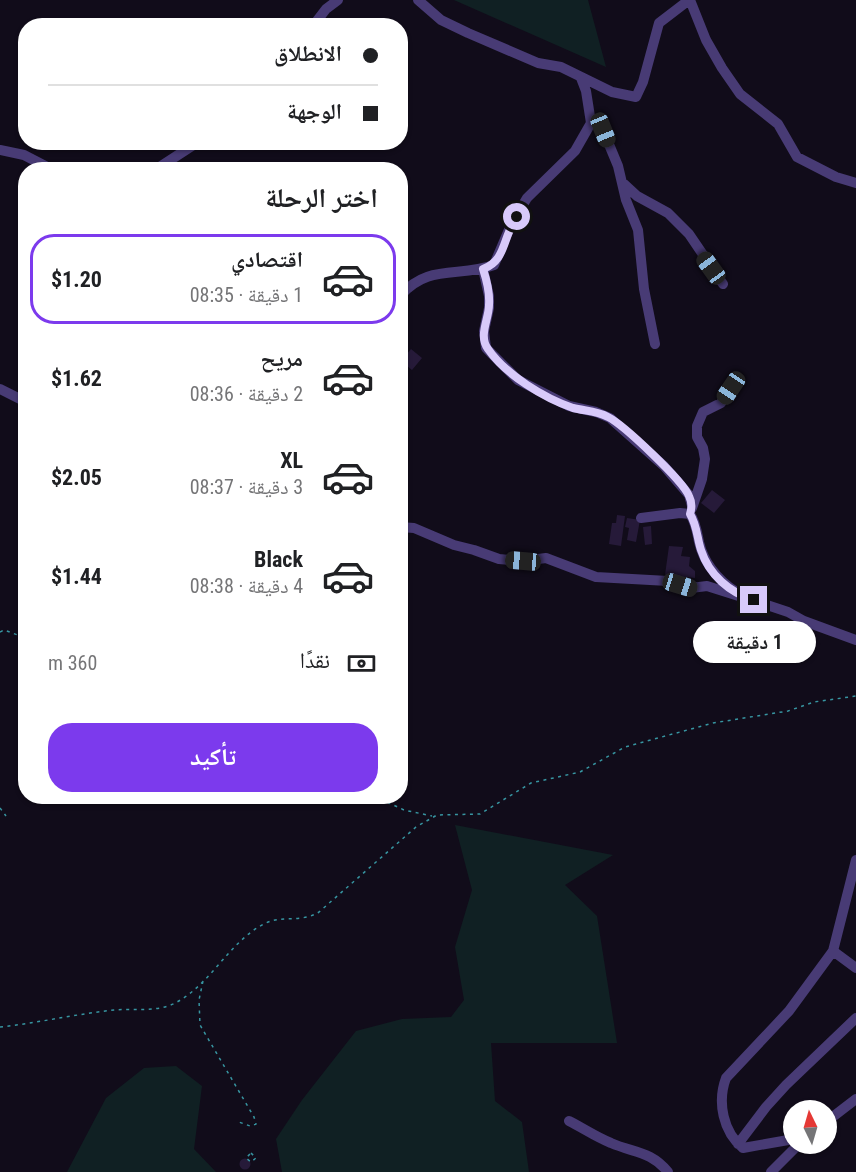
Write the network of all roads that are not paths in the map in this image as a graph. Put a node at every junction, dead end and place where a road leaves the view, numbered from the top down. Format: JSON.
{"nodes":[{"id":1,"x":338,"y":0,"type":"edge"},
{"id":2,"x":418,"y":0,"type":"edge"},
{"id":3,"x":690,"y":0,"type":"edge"},
{"id":4,"x":319,"y":18,"type":"edge"},
{"id":5,"x":581,"y":78,"type":"junction"},
{"id":6,"x":591,"y":123,"type":"junction"},
{"id":7,"x":0,"y":150,"type":"edge"},
{"id":8,"x":186,"y":150,"type":"edge"},
{"id":9,"x":38,"y":162,"type":"edge"},
{"id":10,"x":167,"y":162,"type":"edge"},
{"id":11,"x":856,"y":183,"type":"edge"},
{"id":12,"x":623,"y":184,"type":"junction"},
{"id":13,"x":483,"y":269,"type":"junction"},
{"id":14,"x":723,"y":284,"type":"dead end"},
{"id":15,"x":408,"y":289,"type":"edge"},
{"id":16,"x":655,"y":344,"type":"dead end"},
{"id":17,"x":731,"y":388,"type":"dead end"},
{"id":18,"x":0,"y":390,"type":"edge"},
{"id":19,"x":18,"y":398,"type":"edge"},
{"id":20,"x":691,"y":510,"type":"junction"},
{"id":21,"x":641,"y":518,"type":"dead end"},
{"id":22,"x":408,"y":528,"type":"edge"},
{"id":23,"x":741,"y":596,"type":"junction"},
{"id":24,"x":856,"y":640,"type":"edge"},
{"id":25,"x":856,"y":860,"type":"edge"},
{"id":26,"x":833,"y":951,"type":"junction"},
{"id":27,"x":856,"y":968,"type":"edge"},
{"id":28,"x":856,"y":1018,"type":"edge"},
{"id":29,"x":856,"y":1100,"type":"edge"},
{"id":30,"x":837,"y":1114,"type":"edge"},
{"id":31,"x":569,"y":1121,"type":"dead end"},
{"id":32,"x":783,"y":1140,"type":"edge"},
{"id":33,"x":738,"y":1144,"type":"junction"},
{"id":34,"x":789,"y":1154,"type":"edge"},
{"id":35,"x":668,"y":1172,"type":"edge"},
{"id":36,"x":771,"y":1172,"type":"edge"}],
"edges":[{"from":1,"to":4,"type":"street"},
{"from":2,"to":5,"type":"street"},
{"from":3,"to":5,"type":"street"},
{"from":3,"to":11,"type":"street"},
{"from":5,"to":6,"type":"street"},
{"from":6,"to":12,"type":"street"},
{"from":6,"to":13,"type":"street"},
{"from":7,"to":9,"type":"street"},
{"from":8,"to":10,"type":"street"},
{"from":12,"to":14,"type":"street"},
{"from":12,"to":16,"type":"street"},
{"from":13,"to":15,"type":"street"},
{"from":13,"to":20,"type":"street"},
{"from":17,"to":20,"type":"street"},
{"from":18,"to":19,"type":"street"},
{"from":20,"to":21,"type":"street"},
{"from":20,"to":23,"type":"street"},
{"from":22,"to":23,"type":"street"},
{"from":23,"to":24,"type":"street"},
{"from":25,"to":26,"type":"street"},
{"from":26,"to":27,"type":"street"},
{"from":26,"to":33,"type":"street"},
{"from":28,"to":33,"type":"street"},
{"from":29,"to":30,"type":"street"},
{"from":31,"to":35,"type":"street"},
{"from":32,"to":33,"type":"street"},
{"from":34,"to":36,"type":"street"}]}
